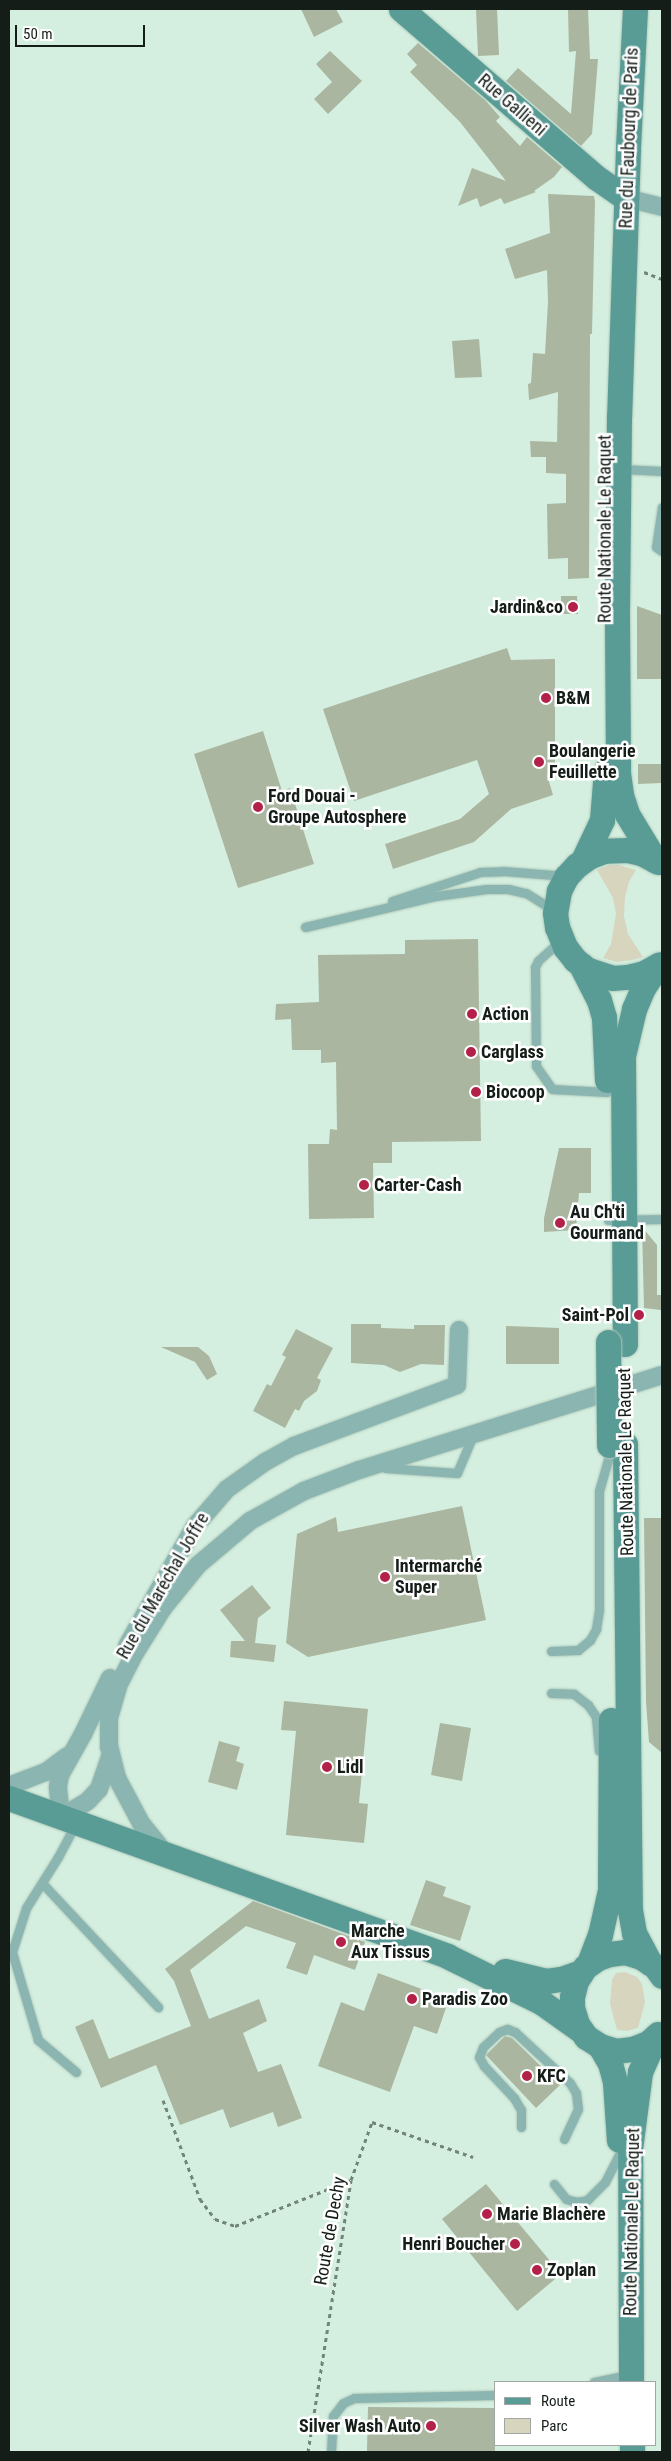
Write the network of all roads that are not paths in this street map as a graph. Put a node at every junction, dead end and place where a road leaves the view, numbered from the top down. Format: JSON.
{"nodes":[{"id":1,"x":401,"y":9,"type":"edge"},
{"id":2,"x":620,"y":9,"type":"edge"},
{"id":3,"x":635,"y":9,"type":"edge"},
{"id":4,"x":616,"y":193,"type":"junction"},
{"id":5,"x":662,"y":207,"type":"edge"},
{"id":6,"x":624,"y":268,"type":"joint"},
{"id":7,"x":618,"y":469,"type":"junction"},
{"id":8,"x":662,"y":471,"type":"edge"},
{"id":9,"x":662,"y":506,"type":"edge"},
{"id":10,"x":662,"y":551,"type":"edge"},
{"id":11,"x":659,"y":863,"type":"edge"},
{"id":12,"x":577,"y":866,"type":"junction"},
{"id":13,"x":366,"y":912,"type":"junction"},
{"id":14,"x":555,"y":913,"type":"junction"},
{"id":15,"x":305,"y":927,"type":"dead end"},
{"id":16,"x":561,"y":940,"type":"junction"},
{"id":17,"x":660,"y":963,"type":"edge"},
{"id":18,"x":582,"y":966,"type":"junction"},
{"id":19,"x":607,"y":1092,"type":"junction"},
{"id":20,"x":662,"y":1219,"type":"edge"},
{"id":21,"x":616,"y":1220,"type":"junction"},
{"id":22,"x":459,"y":1330,"type":"dead end"},
{"id":23,"x":662,"y":1375,"type":"edge"},
{"id":24,"x":473,"y":1434,"type":"junction"},
{"id":25,"x":617,"y":1449,"type":"junction"},
{"id":26,"x":360,"y":1470,"type":"junction"},
{"id":27,"x":551,"y":1651,"type":"dead end"},
{"id":28,"x":551,"y":1693,"type":"dead end"},
{"id":29,"x":75,"y":1748,"type":"junction"},
{"id":30,"x":110,"y":1756,"type":"junction"},
{"id":31,"x":600,"y":1765,"type":"dead end"},
{"id":32,"x":9,"y":1786,"type":"edge"},
{"id":33,"x":614,"y":1791,"type":"junction"},
{"id":34,"x":9,"y":1798,"type":"edge"},
{"id":35,"x":69,"y":1820,"type":"junction"},
{"id":36,"x":166,"y":1856,"type":"junction"},
{"id":37,"x":42,"y":1883,"type":"junction"},
{"id":38,"x":447,"y":1956,"type":"junction"},
{"id":39,"x":585,"y":1968,"type":"junction"},
{"id":40,"x":656,"y":1969,"type":"edge"},
{"id":41,"x":158,"y":2007,"type":"dead end"},
{"id":42,"x":580,"y":2029,"type":"junction"},
{"id":43,"x":659,"y":2032,"type":"edge"},
{"id":44,"x":600,"y":2046,"type":"junction"},
{"id":45,"x":76,"y":2072,"type":"dead end"},
{"id":46,"x":520,"y":2127,"type":"dead end"},
{"id":47,"x":564,"y":2139,"type":"dead end"},
{"id":48,"x":619,"y":2155,"type":"junction"},
{"id":49,"x":554,"y":2184,"type":"dead end"},
{"id":50,"x":622,"y":2380,"type":"edge"},
{"id":51,"x":608,"y":2381,"type":"edge"},
{"id":52,"x":493,"y":2395,"type":"edge"},
{"id":53,"x":331,"y":2452,"type":"edge"}],
"edges":[{"from":1,"to":4,"type":"main road","name":"Rue Gallieni"},
{"from":2,"to":4,"type":"main road","name":"Rue du Faubourg de Paris"},
{"from":3,"to":4,"type":"main road","name":"Rue du Faubourg de Paris"},
{"from":4,"to":5,"type":"street"},
{"from":4,"to":6,"type":"main road","name":"Rue du Faubourg de Paris"},
{"from":4,"to":12,"type":"main road","name":"Route Nationale Le Raquet"},
{"from":6,"to":7,"type":"main road","name":"Route Nationale Le Raquet"},
{"from":7,"to":8,"type":"lane"},
{"from":7,"to":11,"type":"main road","name":"Route Nationale Le Raquet"},
{"from":9,"to":10,"type":"lane"},
{"from":11,"to":12,"type":"main road"},
{"from":12,"to":13,"type":"lane"},
{"from":12,"to":14,"type":"main road","name":"Route Nationale Le Raquet"},
{"from":13,"to":14,"type":"lane"},
{"from":13,"to":15,"type":"lane"},
{"from":14,"to":16,"type":"main road"},
{"from":16,"to":18,"type":"main road"},
{"from":16,"to":19,"type":"lane"},
{"from":17,"to":18,"type":"main road"},
{"from":17,"to":21,"type":"main road","name":"Route Nationale Le Raquet"},
{"from":18,"to":19,"type":"main road","name":"Route Nationale Le Raquet"},
{"from":19,"to":21,"type":"main road","name":"Route Nationale Le Raquet"},
{"from":20,"to":21,"type":"lane"},
{"from":21,"to":25,"type":"main road","name":"Route Nationale Le Raquet"},
{"from":22,"to":29,"type":"street","name":"Rue du Maréchal Joffre"},
{"from":23,"to":24,"type":"street"},
{"from":24,"to":26,"type":"street"},
{"from":24,"to":26,"type":"lane"},
{"from":25,"to":27,"type":"lane"},
{"from":25,"to":33,"type":"main road","name":"Route Nationale Le Raquet"},
{"from":26,"to":30,"type":"street"},
{"from":28,"to":31,"type":"lane"},
{"from":29,"to":32,"type":"street","name":"Rue du Maréchal Joffre"},
{"from":29,"to":35,"type":"street","name":"Rue du Maréchal Joffre"},
{"from":30,"to":35,"type":"street"},
{"from":30,"to":36,"type":"street"},
{"from":33,"to":39,"type":"main road","name":"Route Nationale Le Raquet"},
{"from":33,"to":40,"type":"main road","name":"Route Nationale Le Raquet"},
{"from":34,"to":35,"type":"main road"},
{"from":35,"to":36,"type":"main road"},
{"from":35,"to":37,"type":"lane"},
{"from":36,"to":38,"type":"main road"},
{"from":37,"to":41,"type":"lane"},
{"from":37,"to":45,"type":"lane"},
{"from":38,"to":39,"type":"main road"},
{"from":38,"to":42,"type":"main road"},
{"from":39,"to":40,"type":"main road"},
{"from":39,"to":42,"type":"main road","name":"Route Nationale Le Raquet"},
{"from":42,"to":44,"type":"main road"},
{"from":43,"to":44,"type":"main road"},
{"from":43,"to":50,"type":"main road","name":"Route Nationale Le Raquet"},
{"from":44,"to":48,"type":"main road","name":"Route Nationale Le Raquet"},
{"from":46,"to":47,"type":"lane"},
{"from":48,"to":49,"type":"lane"},
{"from":48,"to":50,"type":"main road","name":"Route Nationale Le Raquet"},
{"from":50,"to":51,"type":"lane"},
{"from":52,"to":53,"type":"lane"}]}
